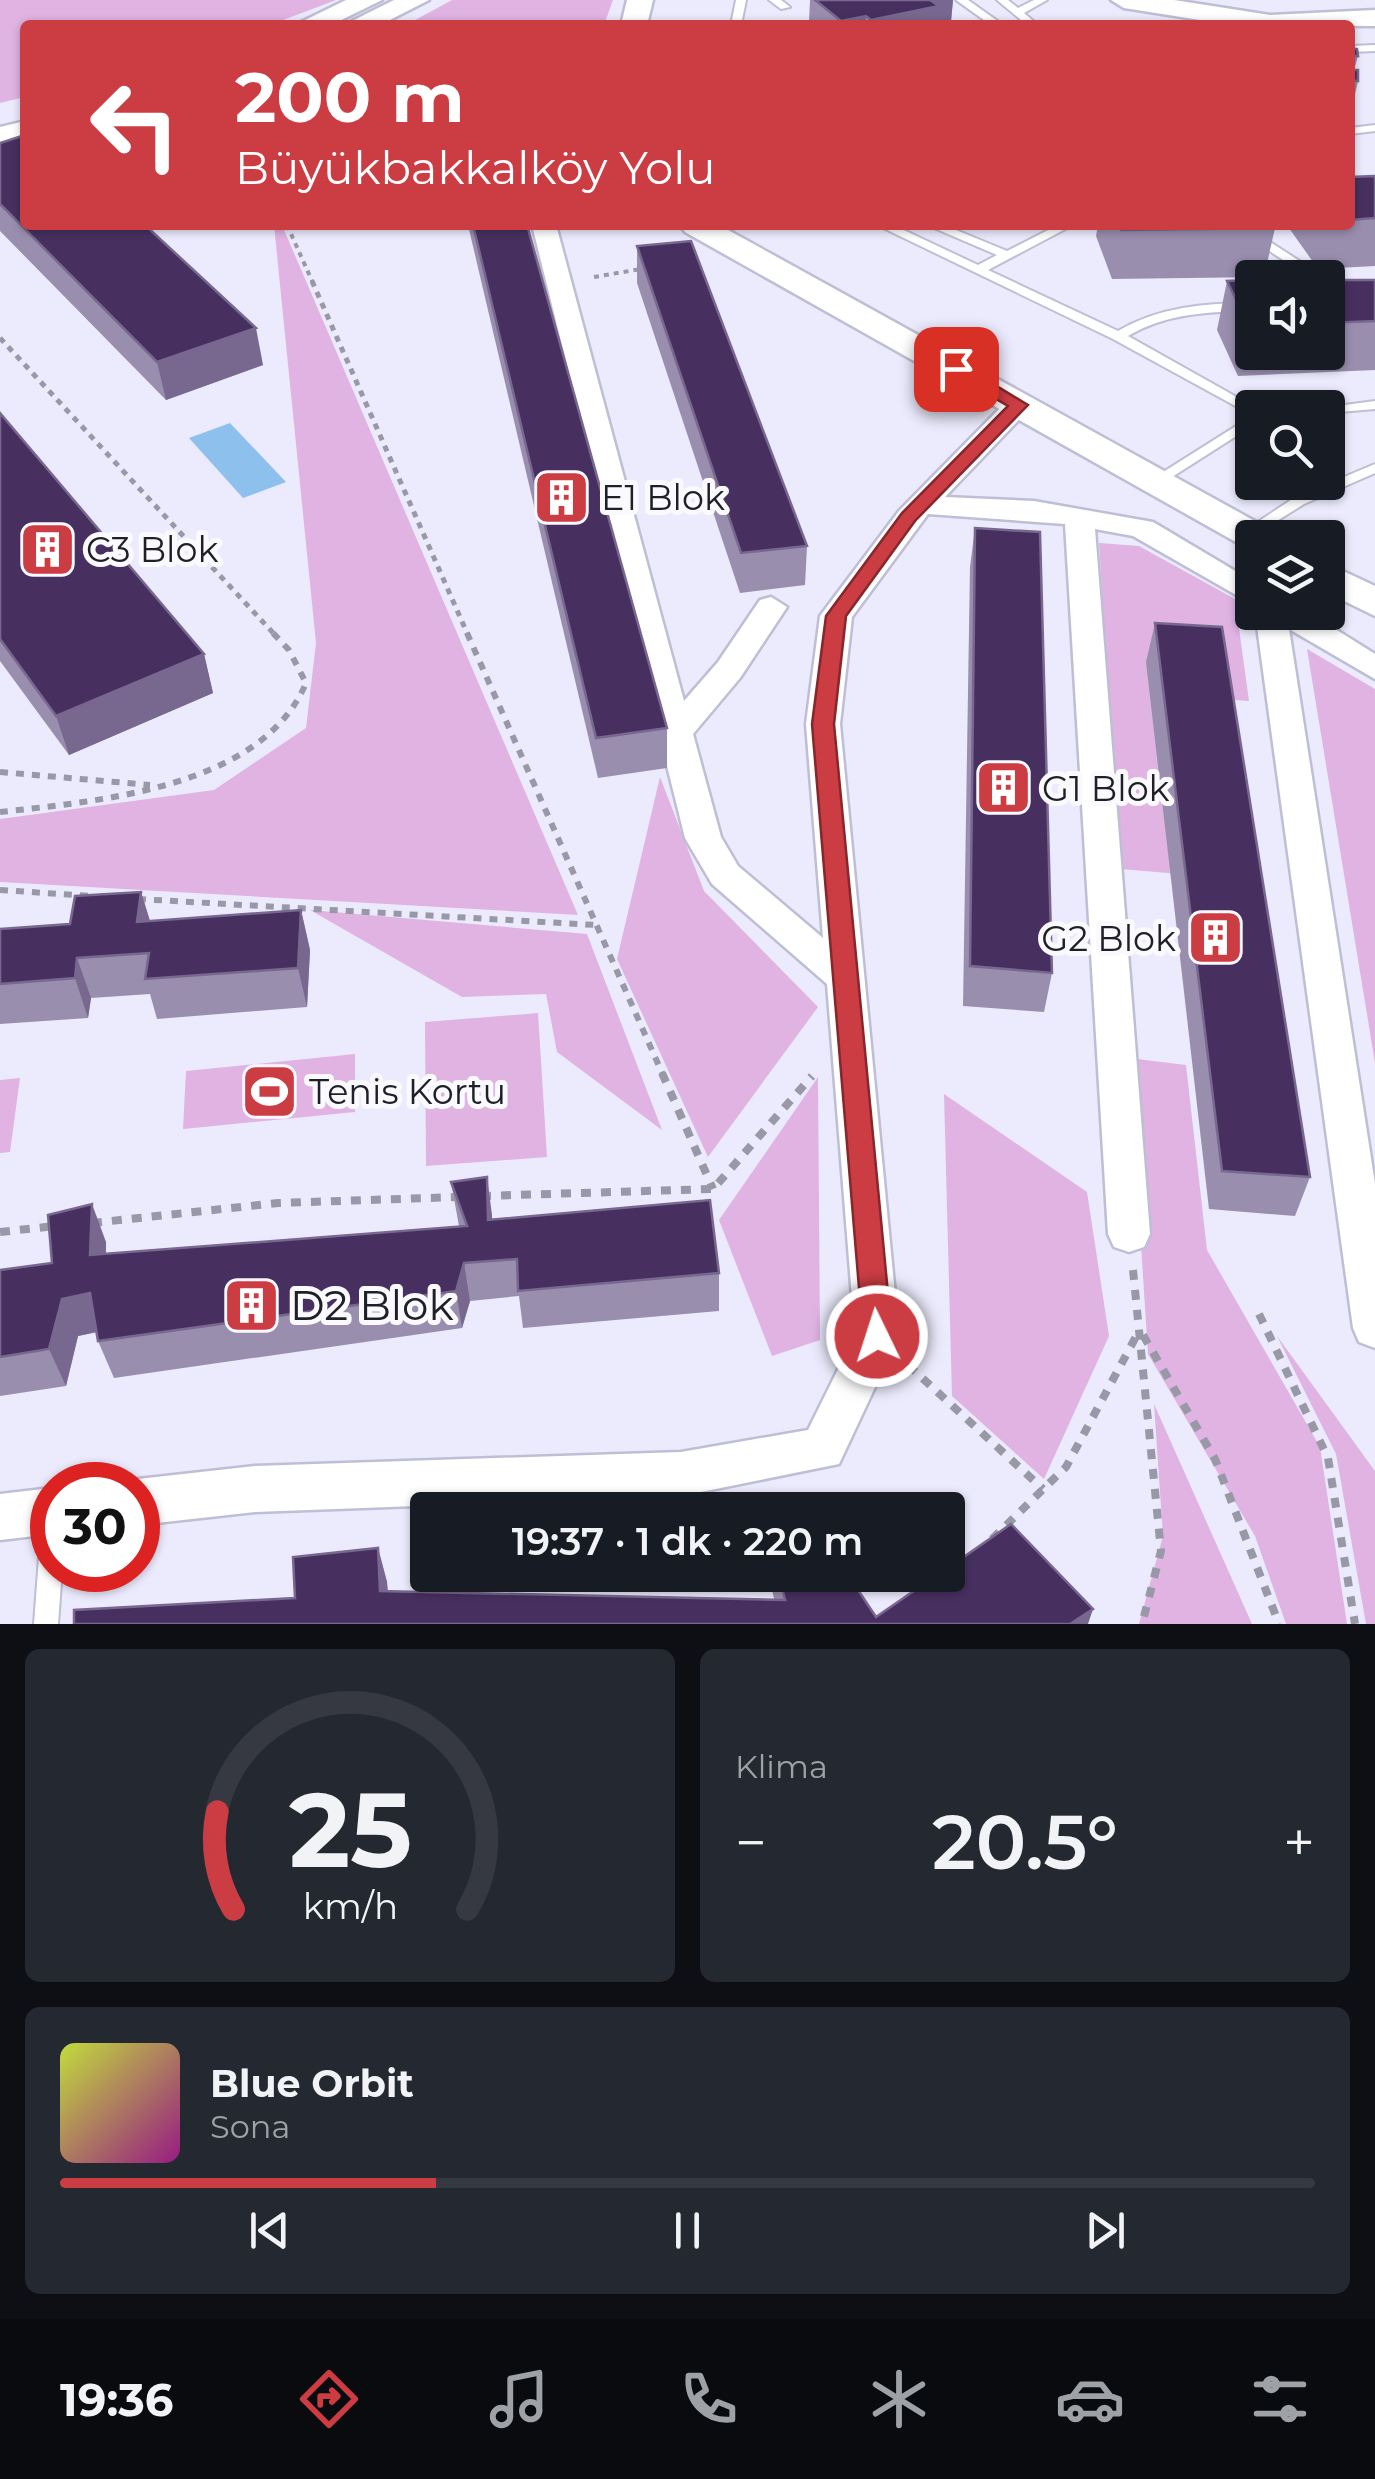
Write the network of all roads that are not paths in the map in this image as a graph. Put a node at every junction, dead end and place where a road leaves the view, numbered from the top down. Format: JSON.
{"nodes":[{"id":1,"x":370,"y":0,"type":"edge"},
{"id":2,"x":416,"y":0,"type":"edge"},
{"id":3,"x":774,"y":0,"type":"edge"},
{"id":4,"x":961,"y":0,"type":"edge"},
{"id":5,"x":1002,"y":0,"type":"edge"},
{"id":6,"x":1042,"y":0,"type":"edge"},
{"id":7,"x":1124,"y":0,"type":"edge"},
{"id":8,"x":1207,"y":0,"type":"edge"},
{"id":9,"x":1355,"y":0,"type":"edge"},
{"id":10,"x":786,"y":7,"type":"dead end"},
{"id":11,"x":1017,"y":12,"type":"junction"},
{"id":12,"x":1375,"y":18,"type":"edge"},
{"id":13,"x":320,"y":20,"type":"edge"},
{"id":14,"x":369,"y":20,"type":"edge"},
{"id":15,"x":991,"y":20,"type":"edge"},
{"id":16,"x":1027,"y":20,"type":"edge"},
{"id":17,"x":1251,"y":20,"type":"edge"},
{"id":18,"x":1333,"y":20,"type":"edge"},
{"id":19,"x":545,"y":230,"type":"edge"},
{"id":20,"x":705,"y":230,"type":"edge"},
{"id":21,"x":894,"y":230,"type":"edge"},
{"id":22,"x":945,"y":230,"type":"edge"},
{"id":23,"x":1058,"y":230,"type":"edge"},
{"id":24,"x":1244,"y":230,"type":"edge"},
{"id":25,"x":1007,"y":255,"type":"junction"},
{"id":26,"x":1293,"y":260,"type":"edge"},
{"id":27,"x":978,"y":270,"type":"junction"},
{"id":28,"x":1235,"y":307,"type":"edge"},
{"id":29,"x":1118,"y":336,"type":"junction"},
{"id":30,"x":1235,"y":401,"type":"edge"},
{"id":31,"x":1020,"y":405,"type":"junction"},
{"id":32,"x":1375,"y":405,"type":"edge"},
{"id":33,"x":1345,"y":408,"type":"edge"},
{"id":34,"x":1235,"y":431,"type":"edge"},
{"id":35,"x":1375,"y":468,"type":"edge"},
{"id":36,"x":1156,"y":481,"type":"junction"},
{"id":37,"x":921,"y":505,"type":"junction"},
{"id":38,"x":1080,"y":517,"type":"junction"},
{"id":39,"x":1272,"y":520,"type":"edge"},
{"id":40,"x":1235,"y":525,"type":"edge"},
{"id":41,"x":1235,"y":584,"type":"edge"},
{"id":42,"x":1345,"y":586,"type":"edge"},
{"id":43,"x":1375,"y":603,"type":"edge"},
{"id":44,"x":771,"y":607,"type":"dead end"},
{"id":45,"x":1274,"y":630,"type":"edge"},
{"id":46,"x":1313,"y":630,"type":"edge"},
{"id":47,"x":1375,"y":668,"type":"edge"},
{"id":48,"x":675,"y":733,"type":"junction"},
{"id":49,"x":849,"y":981,"type":"junction"},
{"id":50,"x":1129,"y":1234,"type":"road end"},
{"id":51,"x":1375,"y":1328,"type":"edge"},
{"id":52,"x":160,"y":1500,"type":"edge"},
{"id":53,"x":30,"y":1514,"type":"edge"},
{"id":54,"x":0,"y":1517,"type":"edge"},
{"id":55,"x":48,"y":1592,"type":"edge"},
{"id":56,"x":46,"y":1624,"type":"edge"}],
"edges":[{"from":1,"to":13,"type":"street"},
{"from":2,"to":14,"type":"street"},
{"from":3,"to":10,"type":"lane"},
{"from":4,"to":15,"type":"lane"},
{"from":5,"to":11,"type":"lane"},
{"from":6,"to":11,"type":"lane"},
{"from":7,"to":17,"type":"street"},
{"from":8,"to":9,"type":"street"},
{"from":11,"to":16,"type":"lane"},
{"from":12,"to":18,"type":"street"},
{"from":19,"to":48,"type":"street"},
{"from":20,"to":31,"type":"street"},
{"from":21,"to":27,"type":"lane"},
{"from":22,"to":25,"type":"lane"},
{"from":23,"to":25,"type":"lane"},
{"from":24,"to":26,"type":"lane"},
{"from":25,"to":27,"type":"lane"},
{"from":27,"to":29,"type":"lane"},
{"from":28,"to":29,"type":"lane"},
{"from":29,"to":30,"type":"lane"},
{"from":31,"to":36,"type":"street"},
{"from":31,"to":37,"type":"street"},
{"from":32,"to":33,"type":"lane"},
{"from":34,"to":36,"type":"lane"},
{"from":35,"to":39,"type":"lane"},
{"from":36,"to":40,"type":"street"},
{"from":37,"to":38,"type":"street"},
{"from":37,"to":49,"type":"street"},
{"from":38,"to":41,"type":"street"},
{"from":38,"to":50,"type":"street"},
{"from":42,"to":43,"type":"street"},
{"from":44,"to":48,"type":"street"},
{"from":45,"to":51,"type":"street"},
{"from":46,"to":47,"type":"street"},
{"from":48,"to":49,"type":"street"},
{"from":49,"to":52,"type":"street"},
{"from":53,"to":54,"type":"street"},
{"from":55,"to":56,"type":"lane"}]}
